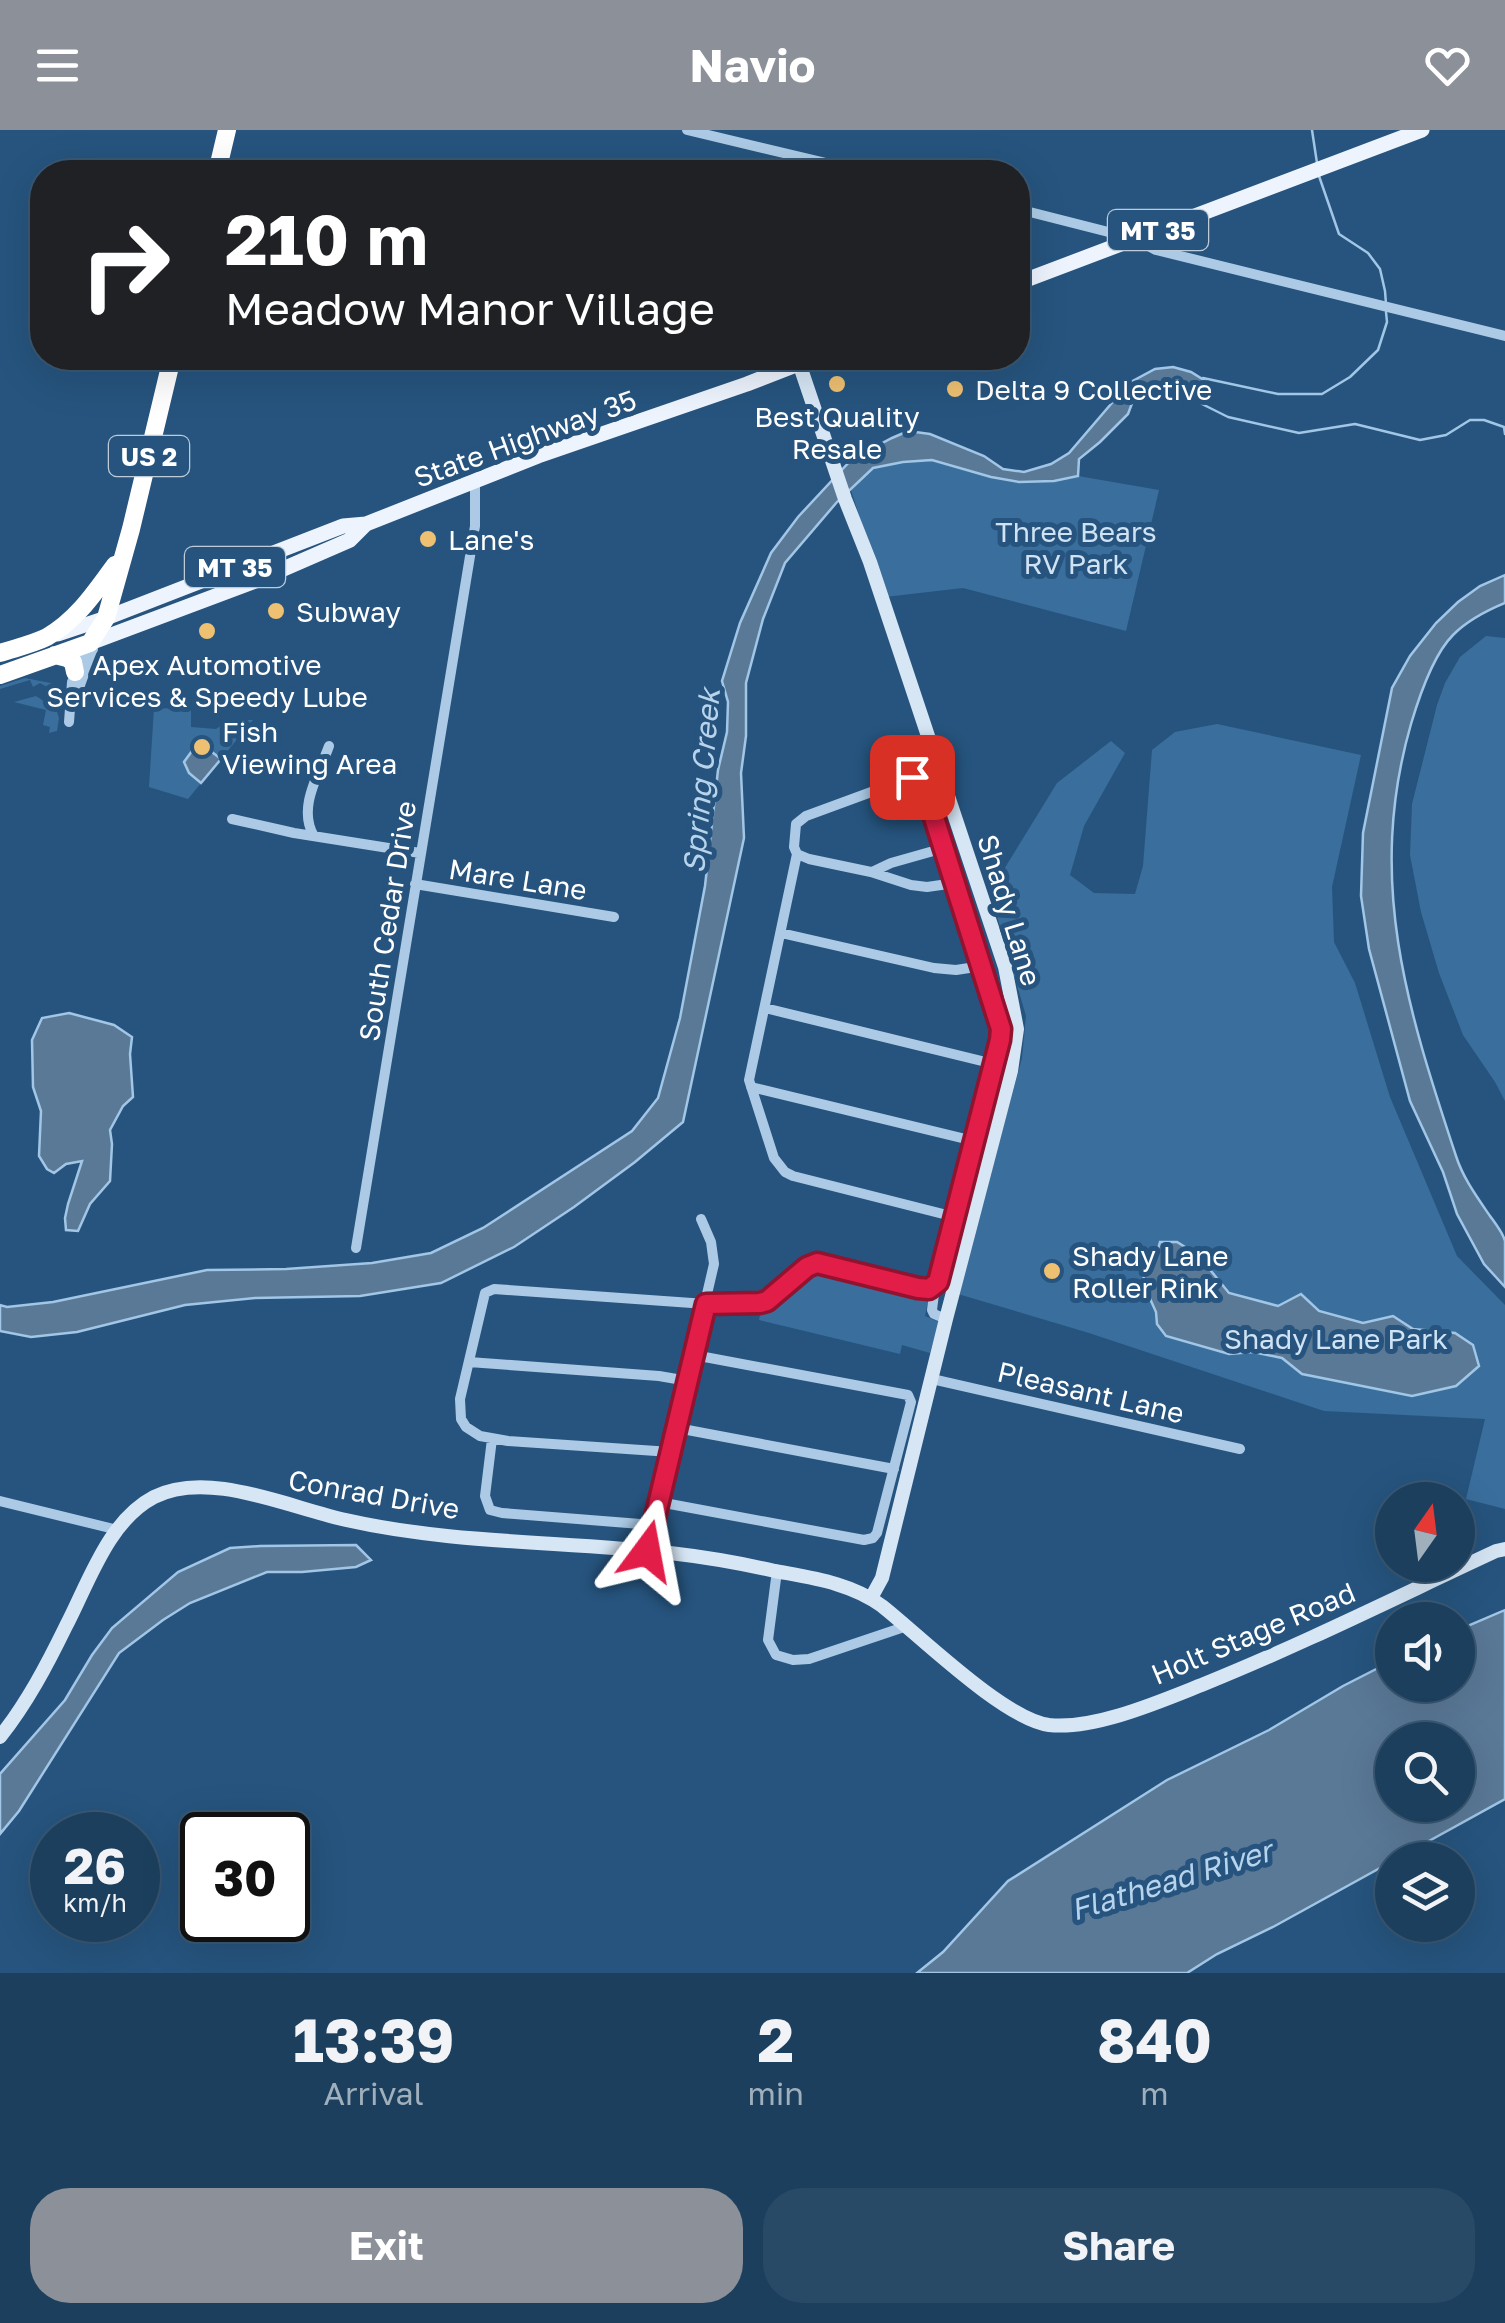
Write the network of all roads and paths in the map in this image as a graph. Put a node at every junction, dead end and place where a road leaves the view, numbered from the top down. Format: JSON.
{"nodes":[{"id":1,"x":227,"y":130,"type":"edge"},
{"id":2,"x":687,"y":130,"type":"edge"},
{"id":3,"x":1422,"y":130,"type":"edge"},
{"id":4,"x":220,"y":160,"type":"edge"},
{"id":5,"x":813,"y":160,"type":"edge"},
{"id":6,"x":1030,"y":212,"type":"edge"},
{"id":7,"x":1136,"y":239,"type":"junction"},
{"id":8,"x":1030,"y":279,"type":"edge"},
{"id":9,"x":1505,"y":336,"type":"edge"},
{"id":10,"x":169,"y":370,"type":"edge"},
{"id":11,"x":779,"y":370,"type":"edge"},
{"id":12,"x":810,"y":370,"type":"edge"},
{"id":13,"x":475,"y":482,"type":"junction"},
{"id":14,"x":366,"y":524,"type":"junction"},
{"id":15,"x":124,"y":554,"type":"junction"},
{"id":16,"x":106,"y":618,"type":"junction"},
{"id":17,"x":37,"y":641,"type":"junction"},
{"id":18,"x":90,"y":643,"type":"junction"},
{"id":19,"x":0,"y":652,"type":"edge"},
{"id":20,"x":54,"y":655,"type":"junction"},
{"id":21,"x":75,"y":672,"type":"junction"},
{"id":22,"x":0,"y":674,"type":"edge"},
{"id":23,"x":329,"y":746,"type":"dead end"},
{"id":24,"x":232,"y":819,"type":"dead end"},
{"id":25,"x":314,"y":836,"type":"junction"},
{"id":26,"x":944,"y":848,"type":"junction"},
{"id":27,"x":420,"y":853,"type":"junction"},
{"id":28,"x":798,"y":854,"type":"junction"},
{"id":29,"x":970,"y":860,"type":"junction"},
{"id":30,"x":950,"y":866,"type":"junction"},
{"id":31,"x":871,"y":872,"type":"junction"},
{"id":32,"x":955,"y":883,"type":"junction"},
{"id":33,"x":415,"y":884,"type":"junction"},
{"id":34,"x":614,"y":917,"type":"dead end"},
{"id":35,"x":782,"y":933,"type":"junction"},
{"id":36,"x":982,"y":966,"type":"junction"},
{"id":37,"x":765,"y":1008,"type":"junction"},
{"id":38,"x":994,"y":1064,"type":"junction"},
{"id":39,"x":751,"y":1087,"type":"junction"},
{"id":40,"x":974,"y":1141,"type":"junction"},
{"id":41,"x":955,"y":1217,"type":"junction"},
{"id":42,"x":700,"y":1219,"type":"dead end"},
{"id":43,"x":356,"y":1248,"type":"dead end"},
{"id":44,"x":935,"y":1286,"type":"junction"},
{"id":45,"x":706,"y":1304,"type":"junction"},
{"id":46,"x":946,"y":1318,"type":"junction"},
{"id":47,"x":694,"y":1354,"type":"junction"},
{"id":48,"x":468,"y":1362,"type":"junction"},
{"id":49,"x":932,"y":1379,"type":"junction"},
{"id":50,"x":688,"y":1381,"type":"junction"},
{"id":51,"x":677,"y":1428,"type":"junction"},
{"id":52,"x":492,"y":1439,"type":"junction"},
{"id":53,"x":1240,"y":1449,"type":"dead end"},
{"id":54,"x":671,"y":1452,"type":"junction"},
{"id":55,"x":894,"y":1469,"type":"junction"},
{"id":56,"x":0,"y":1500,"type":"edge"},
{"id":57,"x":659,"y":1502,"type":"junction"},
{"id":58,"x":653,"y":1525,"type":"junction"},
{"id":59,"x":118,"y":1530,"type":"junction"},
{"id":60,"x":1505,"y":1549,"type":"edge"},
{"id":61,"x":647,"y":1551,"type":"junction"},
{"id":62,"x":777,"y":1571,"type":"junction"},
{"id":63,"x":871,"y":1598,"type":"junction"},
{"id":64,"x":907,"y":1626,"type":"junction"},
{"id":65,"x":0,"y":1737,"type":"edge"}],
"edges":[{"from":1,"to":4,"type":"highway"},
{"from":2,"to":5,"type":"street"},
{"from":3,"to":7,"type":"main road","number":"MT 35"},
{"from":6,"to":7,"type":"street"},
{"from":7,"to":8,"type":"main road","number":"MT 35"},
{"from":7,"to":9,"type":"street"},
{"from":10,"to":15,"type":"highway","number":"US 2"},
{"from":11,"to":13,"type":"main road","name":"State Highway 35","number":"MT 35"},
{"from":12,"to":29,"type":"main road","name":"Shady Lane"},
{"from":13,"to":14,"type":"main road","name":"State Highway 35","number":"MT 35"},
{"from":13,"to":27,"type":"street","name":"South Cedar Drive"},
{"from":14,"to":16,"type":"main road","name":"State Highway 35","number":"MT 35"},
{"from":14,"to":18,"type":"main road","name":"State Highway 35","number":"MT 35"},
{"from":15,"to":16,"type":"highway","number":"US 2"},
{"from":15,"to":17,"type":"highway","number":"US 2"},
{"from":16,"to":17,"type":"main road","number":"MT 35"},
{"from":16,"to":18,"type":"highway","number":"US 2"},
{"from":17,"to":19,"type":"highway","number":"US 2"},
{"from":18,"to":20,"type":"highway"},
{"from":18,"to":21,"type":"street"},
{"from":18,"to":21,"type":"street"},
{"from":20,"to":21,"type":"highway"},
{"from":20,"to":22,"type":"highway"},
{"from":23,"to":25,"type":"street"},
{"from":24,"to":25,"type":"street"},
{"from":25,"to":27,"type":"street"},
{"from":26,"to":28,"type":"street"},
{"from":26,"to":30,"type":"street"},
{"from":26,"to":31,"type":"street"},
{"from":27,"to":33,"type":"street","name":"South Cedar Drive"},
{"from":28,"to":31,"type":"street"},
{"from":28,"to":35,"type":"street"},
{"from":29,"to":30,"type":"street"},
{"from":29,"to":46,"type":"main road","name":"Shady Lane"},
{"from":30,"to":32,"type":"street"},
{"from":31,"to":32,"type":"street"},
{"from":32,"to":36,"type":"street"},
{"from":33,"to":34,"type":"street","name":"Mare Lane"},
{"from":33,"to":43,"type":"street","name":"South Cedar Drive"},
{"from":35,"to":36,"type":"street"},
{"from":35,"to":37,"type":"street"},
{"from":36,"to":38,"type":"street"},
{"from":37,"to":38,"type":"street"},
{"from":37,"to":39,"type":"street"},
{"from":38,"to":40,"type":"street"},
{"from":39,"to":40,"type":"street"},
{"from":39,"to":41,"type":"street"},
{"from":40,"to":41,"type":"street"},
{"from":41,"to":44,"type":"street"},
{"from":42,"to":45,"type":"street"},
{"from":44,"to":45,"type":"street"},
{"from":44,"to":46,"type":"street"},
{"from":45,"to":47,"type":"street"},
{"from":45,"to":48,"type":"street"},
{"from":46,"to":49,"type":"main road","name":"Shady Lane"},
{"from":47,"to":50,"type":"street"},
{"from":47,"to":55,"type":"street"},
{"from":48,"to":50,"type":"street"},
{"from":48,"to":52,"type":"street"},
{"from":49,"to":53,"type":"street","name":"Pleasant Lane"},
{"from":49,"to":63,"type":"main road","name":"Shady Lane"},
{"from":50,"to":51,"type":"street"},
{"from":51,"to":54,"type":"street"},
{"from":51,"to":55,"type":"street"},
{"from":52,"to":54,"type":"street"},
{"from":52,"to":58,"type":"street"},
{"from":54,"to":57,"type":"street"},
{"from":55,"to":57,"type":"street"},
{"from":56,"to":59,"type":"street"},
{"from":57,"to":58,"type":"street"},
{"from":58,"to":61,"type":"street"},
{"from":59,"to":61,"type":"main road","name":"Conrad Drive"},
{"from":59,"to":65,"type":"main road","name":"Conrad Drive"},
{"from":60,"to":64,"type":"main road","name":"Holt Stage Road"},
{"from":61,"to":62,"type":"main road","name":"Conrad Drive"},
{"from":62,"to":63,"type":"main road","name":"Conrad Drive"},
{"from":62,"to":64,"type":"street"},
{"from":63,"to":64,"type":"main road"}]}
